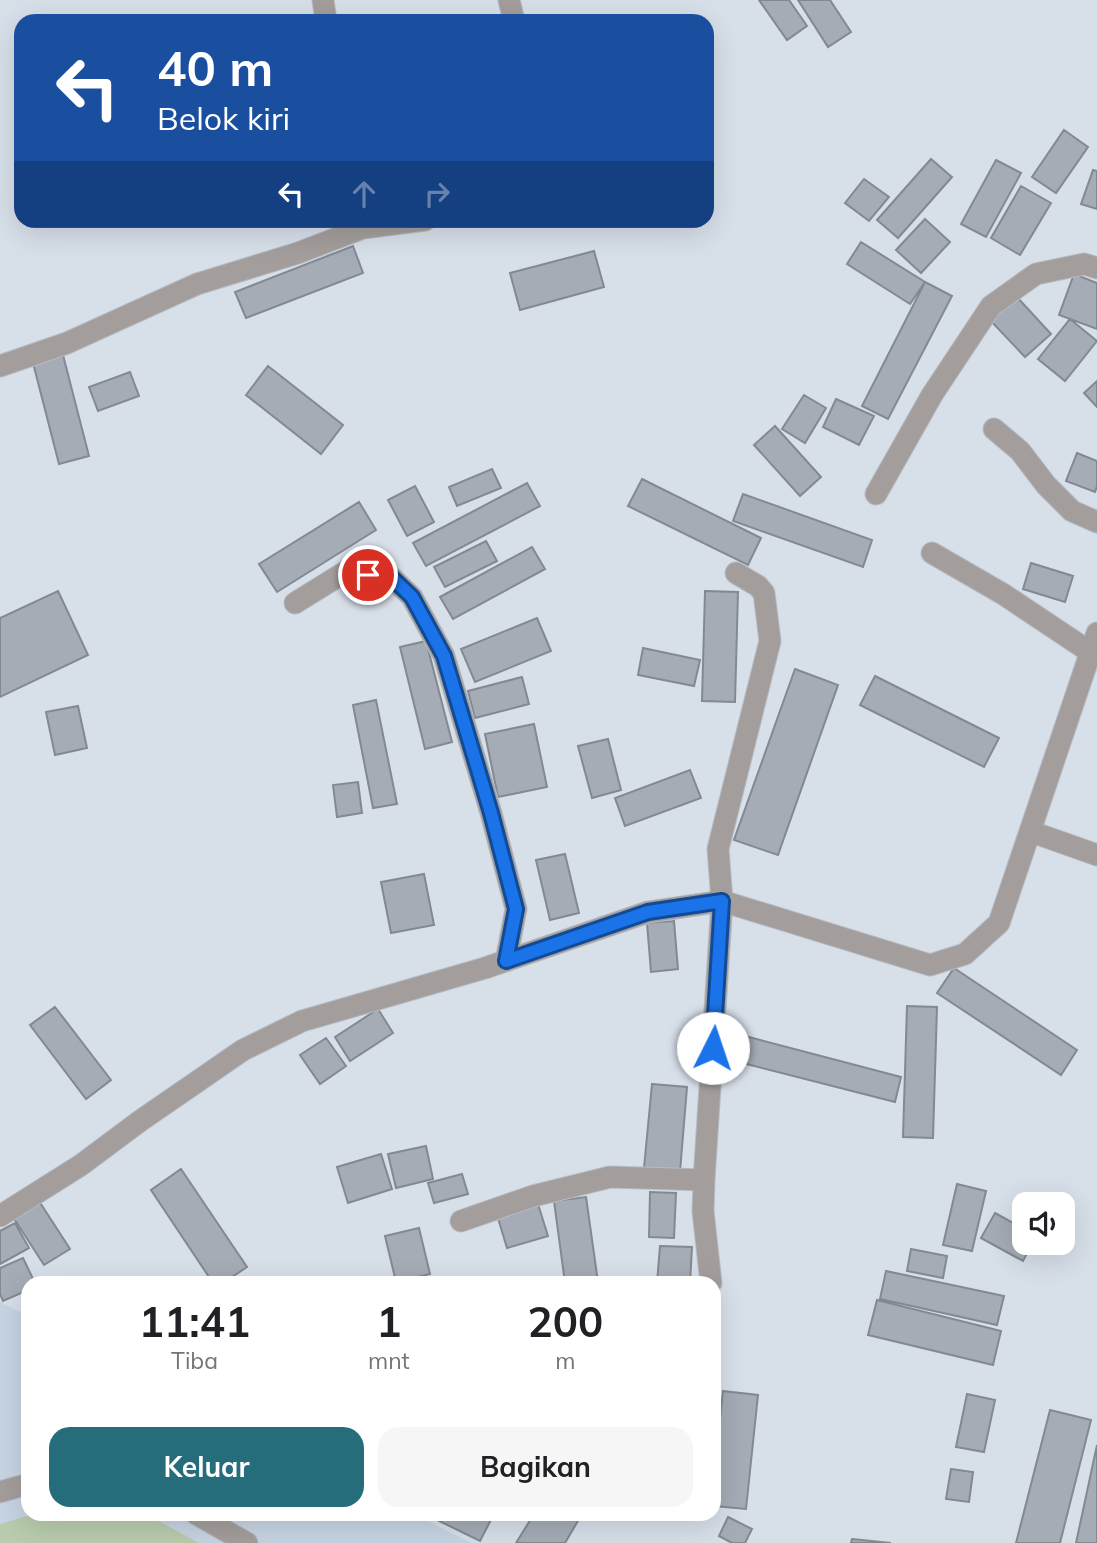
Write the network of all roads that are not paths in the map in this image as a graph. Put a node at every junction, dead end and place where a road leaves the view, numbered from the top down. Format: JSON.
{"nodes":[{"id":1,"x":509,"y":0,"type":"edge"},
{"id":2,"x":516,"y":0,"type":"edge"},
{"id":3,"x":354,"y":228,"type":"edge"},
{"id":4,"x":1097,"y":268,"type":"edge"},
{"id":5,"x":0,"y":366,"type":"edge"},
{"id":6,"x":994,"y":429,"type":"dead end"},
{"id":7,"x":876,"y":494,"type":"dead end"},
{"id":8,"x":1097,"y":522,"type":"edge"},
{"id":9,"x":932,"y":553,"type":"dead end"},
{"id":10,"x":736,"y":573,"type":"dead end"},
{"id":11,"x":295,"y":603,"type":"dead end"},
{"id":12,"x":1093,"y":642,"type":"edge"},
{"id":13,"x":1032,"y":832,"type":"junction"},
{"id":14,"x":1097,"y":855,"type":"edge"},
{"id":15,"x":722,"y":901,"type":"junction"},
{"id":16,"x":506,"y":961,"type":"junction"},
{"id":17,"x":704,"y":1180,"type":"junction"},
{"id":18,"x":0,"y":1216,"type":"edge"},
{"id":19,"x":461,"y":1221,"type":"dead end"},
{"id":20,"x":710,"y":1276,"type":"edge"},
{"id":21,"x":21,"y":1486,"type":"edge"},
{"id":22,"x":0,"y":1492,"type":"edge"},
{"id":23,"x":208,"y":1521,"type":"edge"},
{"id":24,"x":247,"y":1543,"type":"edge"}],
"edges":[{"from":1,"to":2,"type":"street"},
{"from":3,"to":5,"type":"street"},
{"from":4,"to":7,"type":"street"},
{"from":6,"to":8,"type":"street"},
{"from":9,"to":12,"type":"street"},
{"from":10,"to":15,"type":"street"},
{"from":11,"to":16,"type":"street"},
{"from":12,"to":13,"type":"street"},
{"from":13,"to":14,"type":"street"},
{"from":13,"to":15,"type":"street"},
{"from":15,"to":16,"type":"street"},
{"from":15,"to":17,"type":"street"},
{"from":16,"to":18,"type":"street"},
{"from":17,"to":19,"type":"street"},
{"from":17,"to":20,"type":"street"},
{"from":21,"to":22,"type":"street"},
{"from":23,"to":24,"type":"street"}]}
